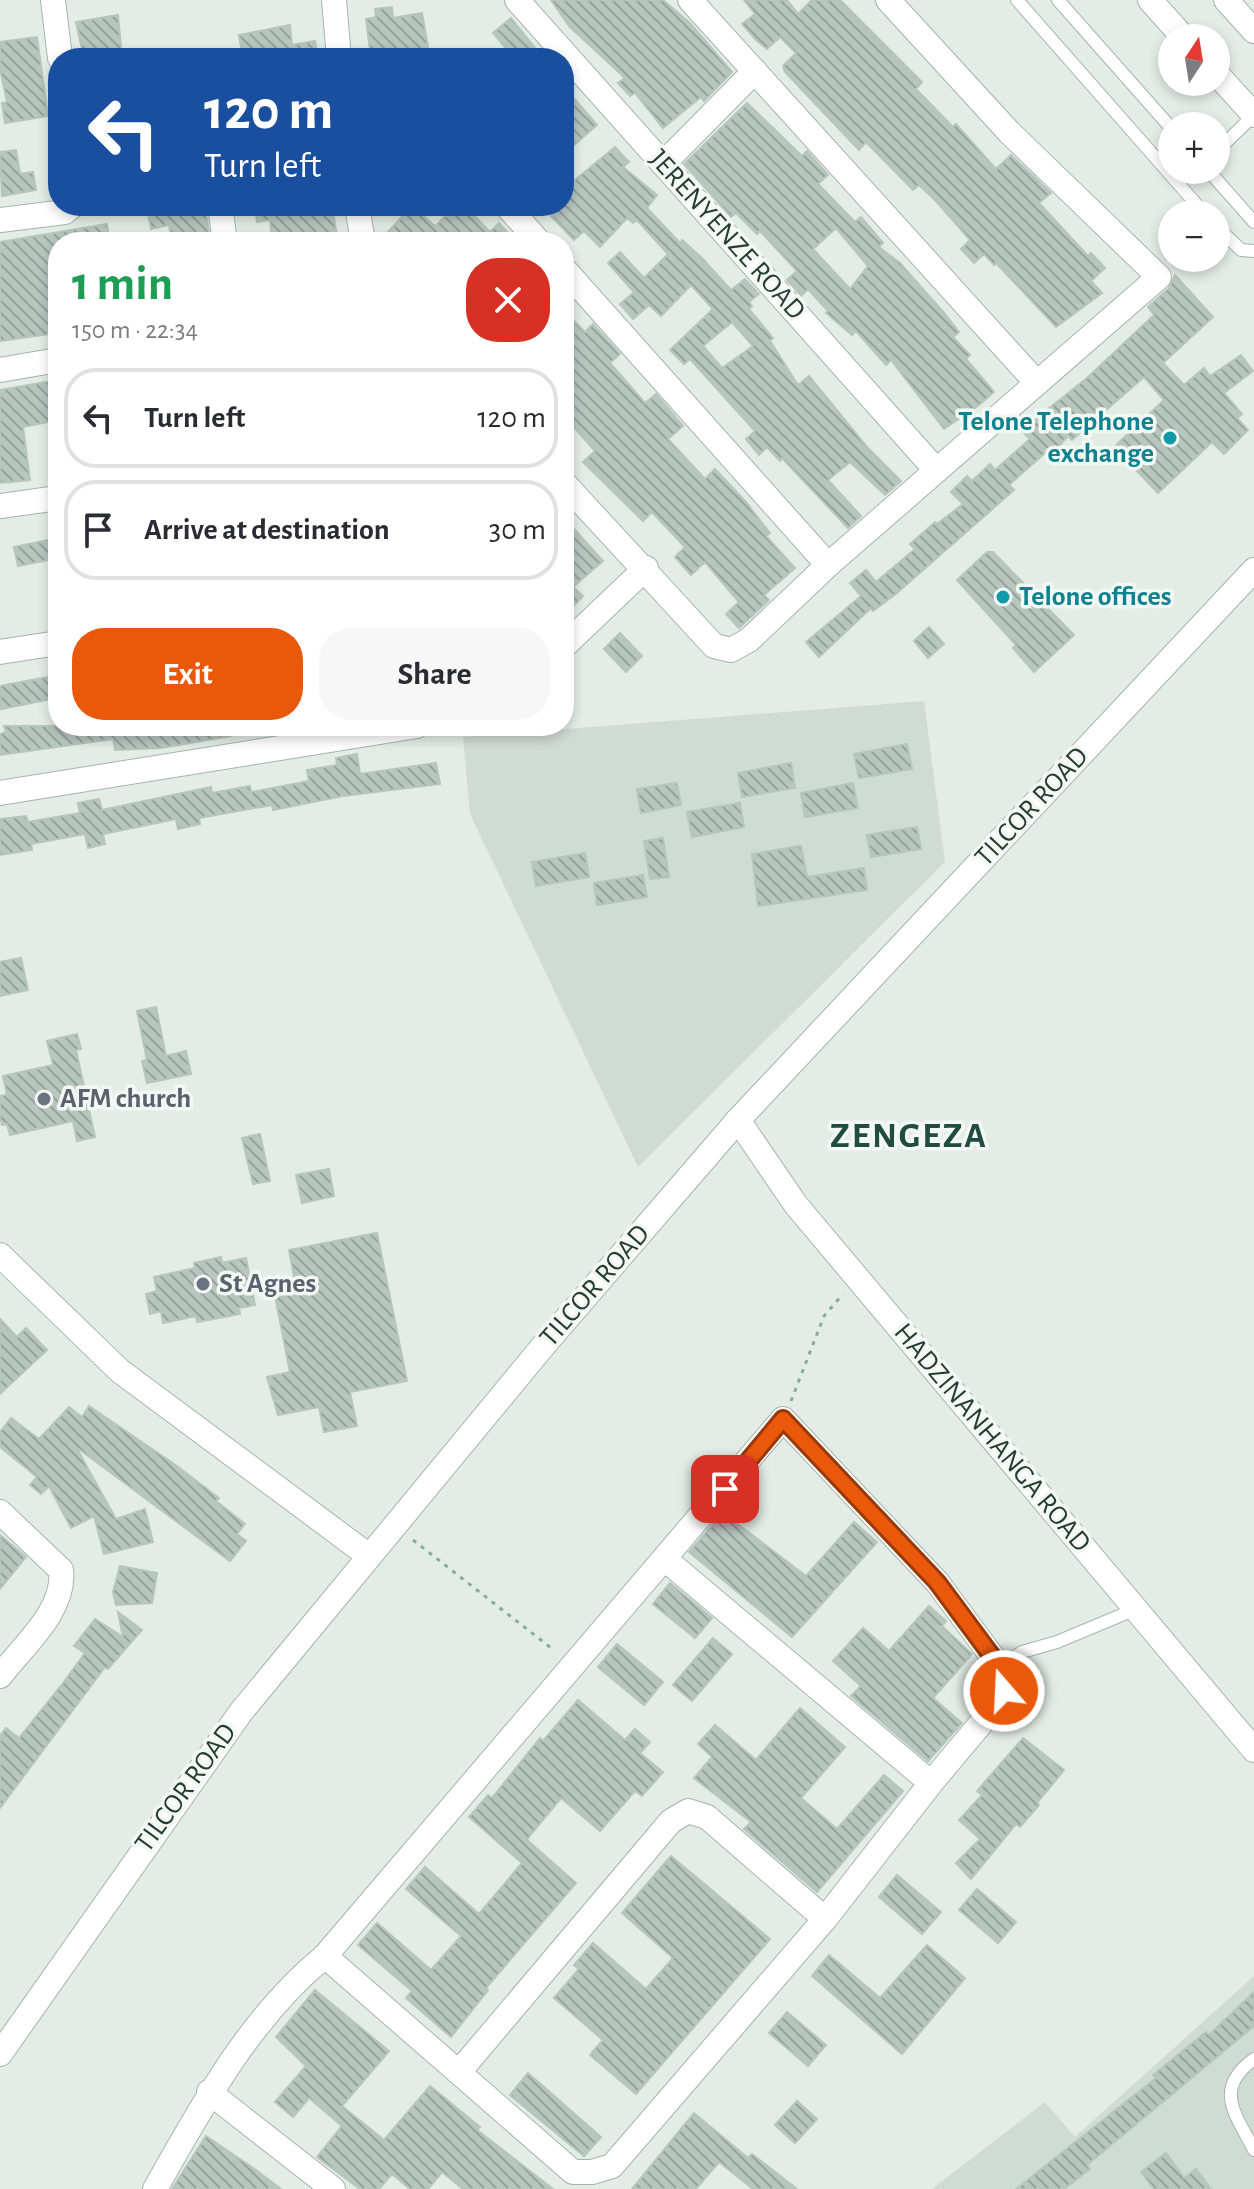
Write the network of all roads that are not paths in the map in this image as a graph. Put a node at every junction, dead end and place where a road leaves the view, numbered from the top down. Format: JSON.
{"nodes":[{"id":1,"x":53,"y":0,"type":"edge"},
{"id":2,"x":334,"y":0,"type":"edge"},
{"id":3,"x":517,"y":0,"type":"edge"},
{"id":4,"x":690,"y":0,"type":"edge"},
{"id":5,"x":888,"y":0,"type":"edge"},
{"id":6,"x":1017,"y":0,"type":"edge"},
{"id":7,"x":1058,"y":0,"type":"edge"},
{"id":8,"x":1150,"y":0,"type":"edge"},
{"id":9,"x":1226,"y":0,"type":"edge"},
{"id":10,"x":1171,"y":24,"type":"edge"},
{"id":11,"x":1254,"y":31,"type":"edge"},
{"id":12,"x":59,"y":48,"type":"edge"},
{"id":13,"x":338,"y":48,"type":"edge"},
{"id":14,"x":560,"y":48,"type":"edge"},
{"id":15,"x":574,"y":64,"type":"edge"},
{"id":16,"x":755,"y":71,"type":"junction"},
{"id":17,"x":1230,"y":88,"type":"edge"},
{"id":18,"x":1158,"y":113,"type":"edge"},
{"id":19,"x":1254,"y":115,"type":"edge"},
{"id":20,"x":1230,"y":138,"type":"edge"},
{"id":21,"x":663,"y":164,"type":"junction"},
{"id":22,"x":1220,"y":184,"type":"edge"},
{"id":23,"x":1193,"y":200,"type":"edge"},
{"id":24,"x":48,"y":214,"type":"edge"},
{"id":25,"x":516,"y":216,"type":"edge"},
{"id":26,"x":0,"y":220,"type":"edge"},
{"id":27,"x":1254,"y":222,"type":"edge"},
{"id":28,"x":530,"y":232,"type":"edge"},
{"id":29,"x":1230,"y":239,"type":"edge"},
{"id":30,"x":1254,"y":251,"type":"edge"},
{"id":31,"x":574,"y":280,"type":"edge"},
{"id":32,"x":48,"y":362,"type":"edge"},
{"id":33,"x":0,"y":370,"type":"edge"},
{"id":34,"x":1037,"y":383,"type":"junction"},
{"id":35,"x":936,"y":470,"type":"junction"},
{"id":36,"x":574,"y":493,"type":"edge"},
{"id":37,"x":48,"y":499,"type":"edge"},
{"id":38,"x":0,"y":506,"type":"edge"},
{"id":39,"x":828,"y":565,"type":"junction"},
{"id":40,"x":646,"y":568,"type":"junction"},
{"id":41,"x":1254,"y":570,"type":"edge"},
{"id":42,"x":574,"y":636,"type":"edge"},
{"id":43,"x":48,"y":645,"type":"edge"},
{"id":44,"x":0,"y":652,"type":"edge"},
{"id":45,"x":355,"y":736,"type":"edge"},
{"id":46,"x":0,"y":793,"type":"edge"},
{"id":47,"x":738,"y":1120,"type":"junction"},
{"id":48,"x":0,"y":1255,"type":"edge"},
{"id":49,"x":0,"y":1512,"type":"edge"},
{"id":50,"x":369,"y":1556,"type":"junction"},
{"id":51,"x":666,"y":1560,"type":"junction"},
{"id":52,"x":1136,"y":1609,"type":"junction"},
{"id":53,"x":1000,"y":1667,"type":"junction"},
{"id":54,"x":0,"y":1676,"type":"edge"},
{"id":55,"x":1254,"y":1750,"type":"edge"},
{"id":56,"x":931,"y":1783,"type":"junction"},
{"id":57,"x":825,"y":1919,"type":"junction"},
{"id":58,"x":325,"y":1956,"type":"junction"},
{"id":59,"x":0,"y":2054,"type":"edge"},
{"id":60,"x":1254,"y":2059,"type":"edge"},
{"id":61,"x":459,"y":2072,"type":"junction"},
{"id":62,"x":209,"y":2092,"type":"junction"},
{"id":63,"x":1254,"y":2150,"type":"edge"},
{"id":64,"x":155,"y":2189,"type":"edge"},
{"id":65,"x":333,"y":2189,"type":"edge"}],
"edges":[{"from":1,"to":12,"type":"street"},
{"from":2,"to":13,"type":"street"},
{"from":3,"to":14,"type":"street","name":"JERENYENZE ROAD"},
{"from":4,"to":16,"type":"street"},
{"from":5,"to":34,"type":"street"},
{"from":6,"to":23,"type":"lane"},
{"from":7,"to":18,"type":"lane"},
{"from":8,"to":10,"type":"street"},
{"from":9,"to":11,"type":"street"},
{"from":15,"to":21,"type":"street","name":"JERENYENZE ROAD"},
{"from":16,"to":21,"type":"street"},
{"from":16,"to":34,"type":"street"},
{"from":17,"to":19,"type":"street"},
{"from":19,"to":20,"type":"lane"},
{"from":21,"to":35,"type":"street","name":"JERENYENZE ROAD"},
{"from":22,"to":27,"type":"lane"},
{"from":24,"to":26,"type":"street"},
{"from":25,"to":28,"type":"street"},
{"from":29,"to":30,"type":"lane"},
{"from":31,"to":39,"type":"street"},
{"from":32,"to":33,"type":"street"},
{"from":34,"to":35,"type":"street"},
{"from":35,"to":39,"type":"street"},
{"from":36,"to":40,"type":"street"},
{"from":37,"to":38,"type":"street"},
{"from":39,"to":40,"type":"street"},
{"from":40,"to":42,"type":"street"},
{"from":41,"to":47,"type":"street","name":"TILCOR ROAD"},
{"from":43,"to":44,"type":"street"},
{"from":45,"to":46,"type":"street"},
{"from":47,"to":50,"type":"street","name":"TILCOR ROAD"},
{"from":47,"to":52,"type":"street","name":"HADZINANHANGA ROAD"},
{"from":48,"to":50,"type":"street"},
{"from":49,"to":54,"type":"street"},
{"from":50,"to":59,"type":"street","name":"TILCOR ROAD"},
{"from":51,"to":53,"type":"street"},
{"from":51,"to":56,"type":"street"},
{"from":51,"to":58,"type":"street"},
{"from":52,"to":53,"type":"lane"},
{"from":52,"to":55,"type":"street","name":"HADZINANHANGA ROAD"},
{"from":53,"to":56,"type":"street"},
{"from":56,"to":57,"type":"street"},
{"from":57,"to":61,"type":"street"},
{"from":57,"to":61,"type":"street"},
{"from":58,"to":61,"type":"street"},
{"from":58,"to":62,"type":"street"},
{"from":60,"to":63,"type":"lane"},
{"from":62,"to":64,"type":"street"},
{"from":62,"to":65,"type":"street"}]}
